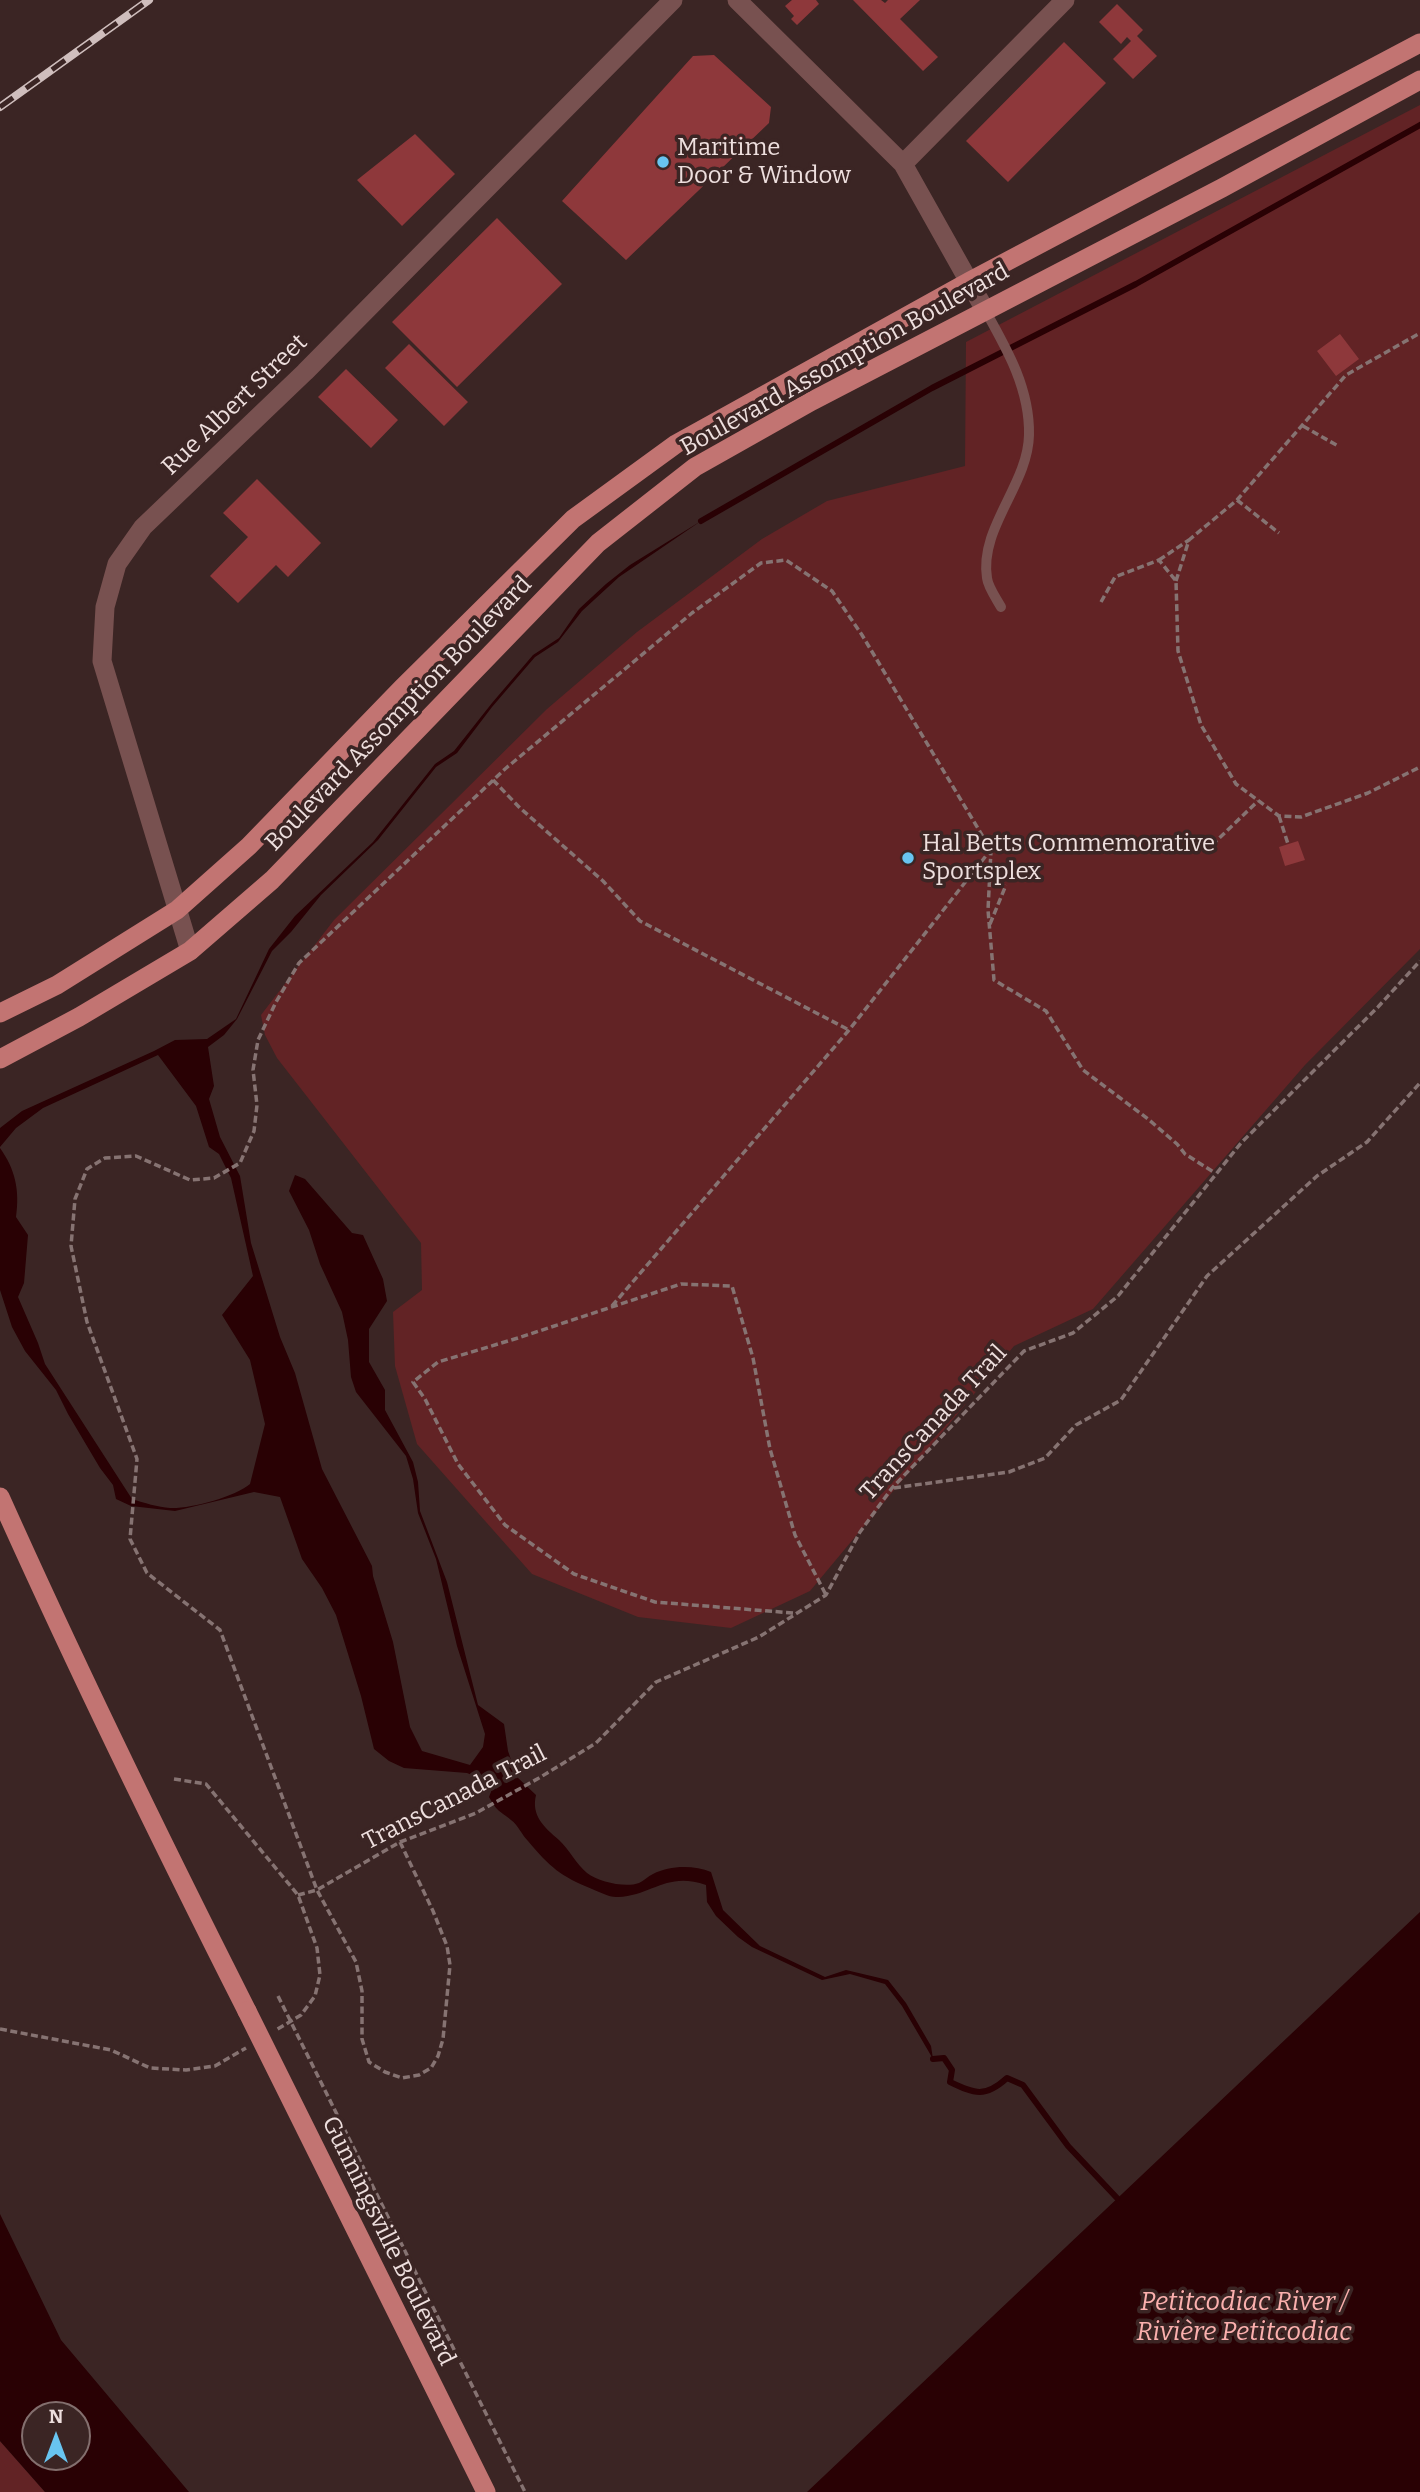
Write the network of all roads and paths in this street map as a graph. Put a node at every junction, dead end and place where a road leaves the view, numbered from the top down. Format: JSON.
{"nodes":[{"id":1,"x":673,"y":0,"type":"edge"},
{"id":2,"x":737,"y":0,"type":"edge"},
{"id":3,"x":1065,"y":0,"type":"edge"},
{"id":4,"x":1420,"y":43,"type":"edge"},
{"id":5,"x":1420,"y":80,"type":"edge"},
{"id":6,"x":903,"y":164,"type":"junction"},
{"id":7,"x":970,"y":281,"type":"junction"},
{"id":8,"x":985,"y":310,"type":"junction"},
{"id":9,"x":1420,"y":333,"type":"edge"},
{"id":10,"x":1303,"y":426,"type":"junction"},
{"id":11,"x":1338,"y":446,"type":"dead end"},
{"id":12,"x":1237,"y":500,"type":"junction"},
{"id":13,"x":1279,"y":533,"type":"dead end"},
{"id":14,"x":1189,"y":540,"type":"junction"},
{"id":15,"x":1159,"y":560,"type":"junction"},
{"id":16,"x":1176,"y":581,"type":"junction"},
{"id":17,"x":1101,"y":602,"type":"dead end"},
{"id":18,"x":1000,"y":607,"type":"dead end"},
{"id":19,"x":1420,"y":767,"type":"edge"},
{"id":20,"x":493,"y":780,"type":"junction"},
{"id":21,"x":1258,"y":801,"type":"junction"},
{"id":22,"x":1279,"y":816,"type":"junction"},
{"id":23,"x":1288,"y":844,"type":"dead end"},
{"id":24,"x":1212,"y":845,"type":"dead end"},
{"id":25,"x":991,"y":850,"type":"junction"},
{"id":26,"x":1006,"y":885,"type":"dead end"},
{"id":27,"x":177,"y":910,"type":"junction"},
{"id":28,"x":990,"y":926,"type":"junction"},
{"id":29,"x":190,"y":951,"type":"junction"},
{"id":30,"x":1420,"y":961,"type":"edge"},
{"id":31,"x":0,"y":1013,"type":"edge"},
{"id":32,"x":849,"y":1030,"type":"junction"},
{"id":33,"x":0,"y":1059,"type":"edge"},
{"id":34,"x":1420,"y":1083,"type":"edge"},
{"id":35,"x":1215,"y":1173,"type":"junction"},
{"id":36,"x":612,"y":1306,"type":"junction"},
{"id":37,"x":892,"y":1488,"type":"junction"},
{"id":38,"x":0,"y":1497,"type":"edge"},
{"id":39,"x":0,"y":1530,"type":"edge"},
{"id":40,"x":826,"y":1595,"type":"junction"},
{"id":41,"x":795,"y":1613,"type":"junction"},
{"id":42,"x":79,"y":1673,"type":"junction"},
{"id":43,"x":174,"y":1779,"type":"dead end"},
{"id":44,"x":400,"y":1842,"type":"junction"},
{"id":45,"x":317,"y":1890,"type":"junction"},
{"id":46,"x":298,"y":1895,"type":"junction"},
{"id":47,"x":278,"y":1996,"type":"dead end"},
{"id":48,"x":0,"y":2029,"type":"edge"},
{"id":49,"x":269,"y":2034,"type":"dead end"},
{"id":50,"x":247,"y":2047,"type":"dead end"},
{"id":51,"x":486,"y":2492,"type":"edge"},
{"id":52,"x":524,"y":2492,"type":"edge"}],
"edges":[{"from":1,"to":27,"type":"street","name":"Rue Albert Street"},
{"from":2,"to":6,"type":"street"},
{"from":3,"to":6,"type":"street"},
{"from":4,"to":7,"type":"main road","name":"Boulevard Assomption Boulevard"},
{"from":5,"to":8,"type":"main road","name":"Boulevard Assomption Boulevard"},
{"from":6,"to":7,"type":"street"},
{"from":7,"to":8,"type":"street"},
{"from":7,"to":27,"type":"main road","name":"Boulevard Assomption Boulevard"},
{"from":8,"to":18,"type":"lane"},
{"from":8,"to":29,"type":"main road","name":"Boulevard Assomption Boulevard"},
{"from":9,"to":10,"type":"path"},
{"from":10,"to":11,"type":"path"},
{"from":10,"to":12,"type":"path"},
{"from":12,"to":13,"type":"path"},
{"from":12,"to":14,"type":"path"},
{"from":14,"to":15,"type":"path"},
{"from":14,"to":16,"type":"path"},
{"from":15,"to":16,"type":"path"},
{"from":15,"to":17,"type":"path"},
{"from":16,"to":21,"type":"path"},
{"from":19,"to":22,"type":"path"},
{"from":20,"to":25,"type":"path"},
{"from":20,"to":32,"type":"path"},
{"from":20,"to":45,"type":"path"},
{"from":21,"to":22,"type":"path"},
{"from":21,"to":24,"type":"path"},
{"from":22,"to":23,"type":"path"},
{"from":25,"to":28,"type":"path"},
{"from":25,"to":32,"type":"path"},
{"from":26,"to":28,"type":"path"},
{"from":27,"to":29,"type":"street","name":"Rue Albert Street"},
{"from":27,"to":31,"type":"main road","name":"Boulevard Assomption Boulevard"},
{"from":28,"to":35,"type":"path"},
{"from":29,"to":33,"type":"main road","name":"Boulevard Assomption Boulevard"},
{"from":30,"to":35,"type":"path","name":"TransCanada Trail"},
{"from":32,"to":36,"type":"path"},
{"from":34,"to":37,"type":"path"},
{"from":35,"to":37,"type":"path","name":"TransCanada Trail"},
{"from":36,"to":40,"type":"path"},
{"from":36,"to":41,"type":"path"},
{"from":37,"to":40,"type":"path","name":"TransCanada Trail"},
{"from":38,"to":42,"type":"main road"},
{"from":39,"to":42,"type":"main road"},
{"from":40,"to":41,"type":"path","name":"TransCanada Trail"},
{"from":41,"to":44,"type":"path","name":"TransCanada Trail"},
{"from":42,"to":51,"type":"main road","name":"Gunningsville Boulevard","bridge":true},
{"from":43,"to":46,"type":"path"},
{"from":44,"to":45,"type":"path","name":"TransCanada Trail"},
{"from":44,"to":45,"type":"path"},
{"from":45,"to":46,"type":"path","name":"TransCanada Trail"},
{"from":46,"to":49,"type":"path"},
{"from":47,"to":52,"type":"path","bridge":true},
{"from":48,"to":50,"type":"path"}]}
